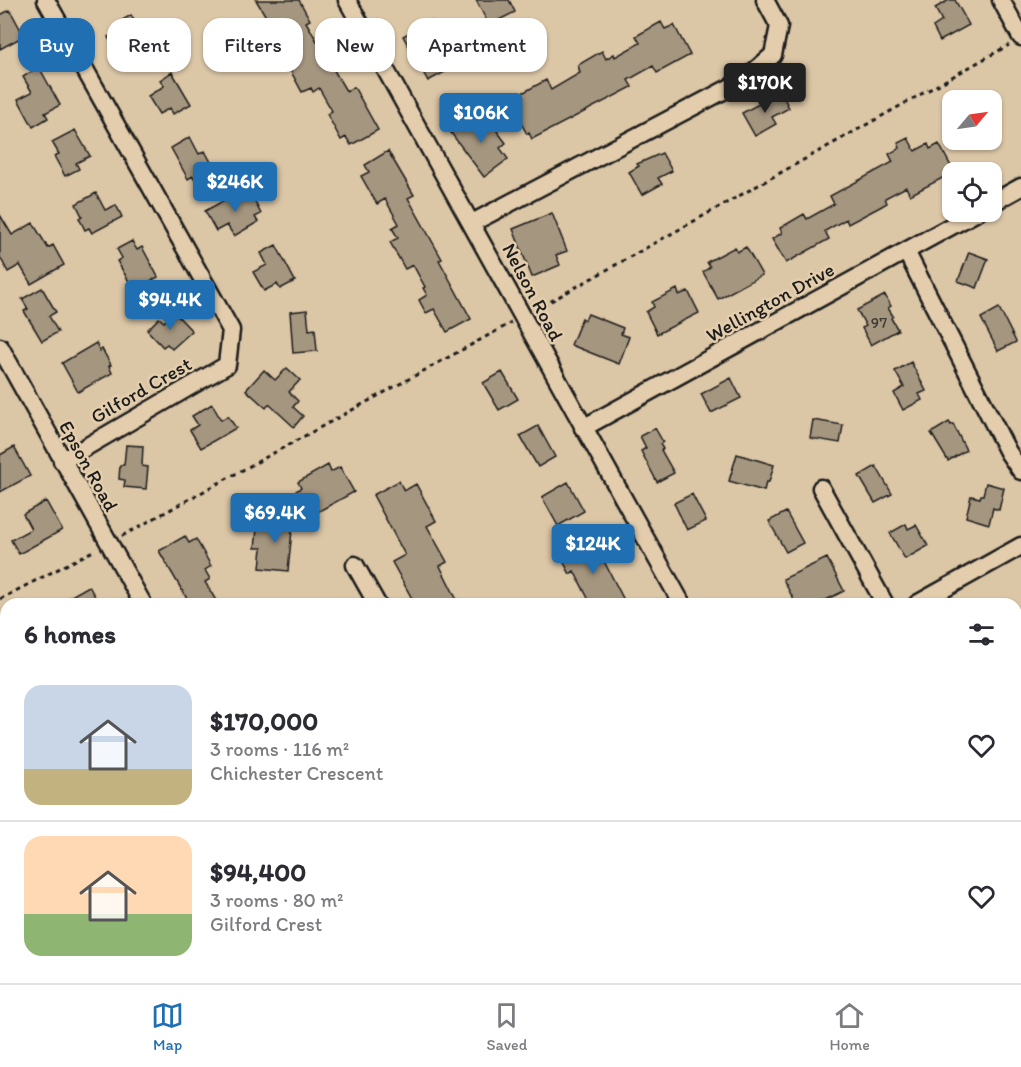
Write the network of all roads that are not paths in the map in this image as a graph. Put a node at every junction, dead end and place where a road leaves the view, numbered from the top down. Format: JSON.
{"nodes":[{"id":1,"x":46,"y":0,"type":"edge"},
{"id":2,"x":347,"y":0,"type":"edge"},
{"id":3,"x":765,"y":0,"type":"edge"},
{"id":4,"x":1001,"y":0,"type":"edge"},
{"id":5,"x":1021,"y":37,"type":"edge"},
{"id":6,"x":1021,"y":187,"type":"edge"},
{"id":7,"x":1002,"y":197,"type":"edge"},
{"id":8,"x":959,"y":222,"type":"edge"},
{"id":9,"x":472,"y":223,"type":"junction"},
{"id":10,"x":906,"y":251,"type":"junction"},
{"id":11,"x":0,"y":347,"type":"edge"},
{"id":12,"x":583,"y":428,"type":"junction"},
{"id":13,"x":62,"y":461,"type":"junction"},
{"id":14,"x":1021,"y":471,"type":"edge"},
{"id":15,"x":821,"y":488,"type":"dead end"},
{"id":16,"x":1021,"y":546,"type":"edge"},
{"id":17,"x":355,"y":565,"type":"dead end"},
{"id":18,"x":140,"y":598,"type":"edge"},
{"id":19,"x":374,"y":598,"type":"edge"},
{"id":20,"x":679,"y":598,"type":"edge"},
{"id":21,"x":882,"y":598,"type":"edge"},
{"id":22,"x":927,"y":598,"type":"edge"}],
"edges":[{"from":1,"to":13,"type":"street","name":"Gilford Crest"},
{"from":2,"to":9,"type":"street","name":"Nelson Road"},
{"from":3,"to":9,"type":"street"},
{"from":4,"to":5,"type":"street"},
{"from":6,"to":7,"type":"street"},
{"from":8,"to":10,"type":"street","name":"Wellington Drive"},
{"from":9,"to":12,"type":"street","name":"Nelson Road"},
{"from":10,"to":12,"type":"street","name":"Wellington Drive"},
{"from":10,"to":14,"type":"street"},
{"from":11,"to":13,"type":"street","name":"Epson Road"},
{"from":12,"to":20,"type":"street","name":"Nelson Road"},
{"from":13,"to":18,"type":"street","name":"Epson Road"},
{"from":15,"to":21,"type":"street"},
{"from":16,"to":22,"type":"street"},
{"from":17,"to":19,"type":"street"}]}
